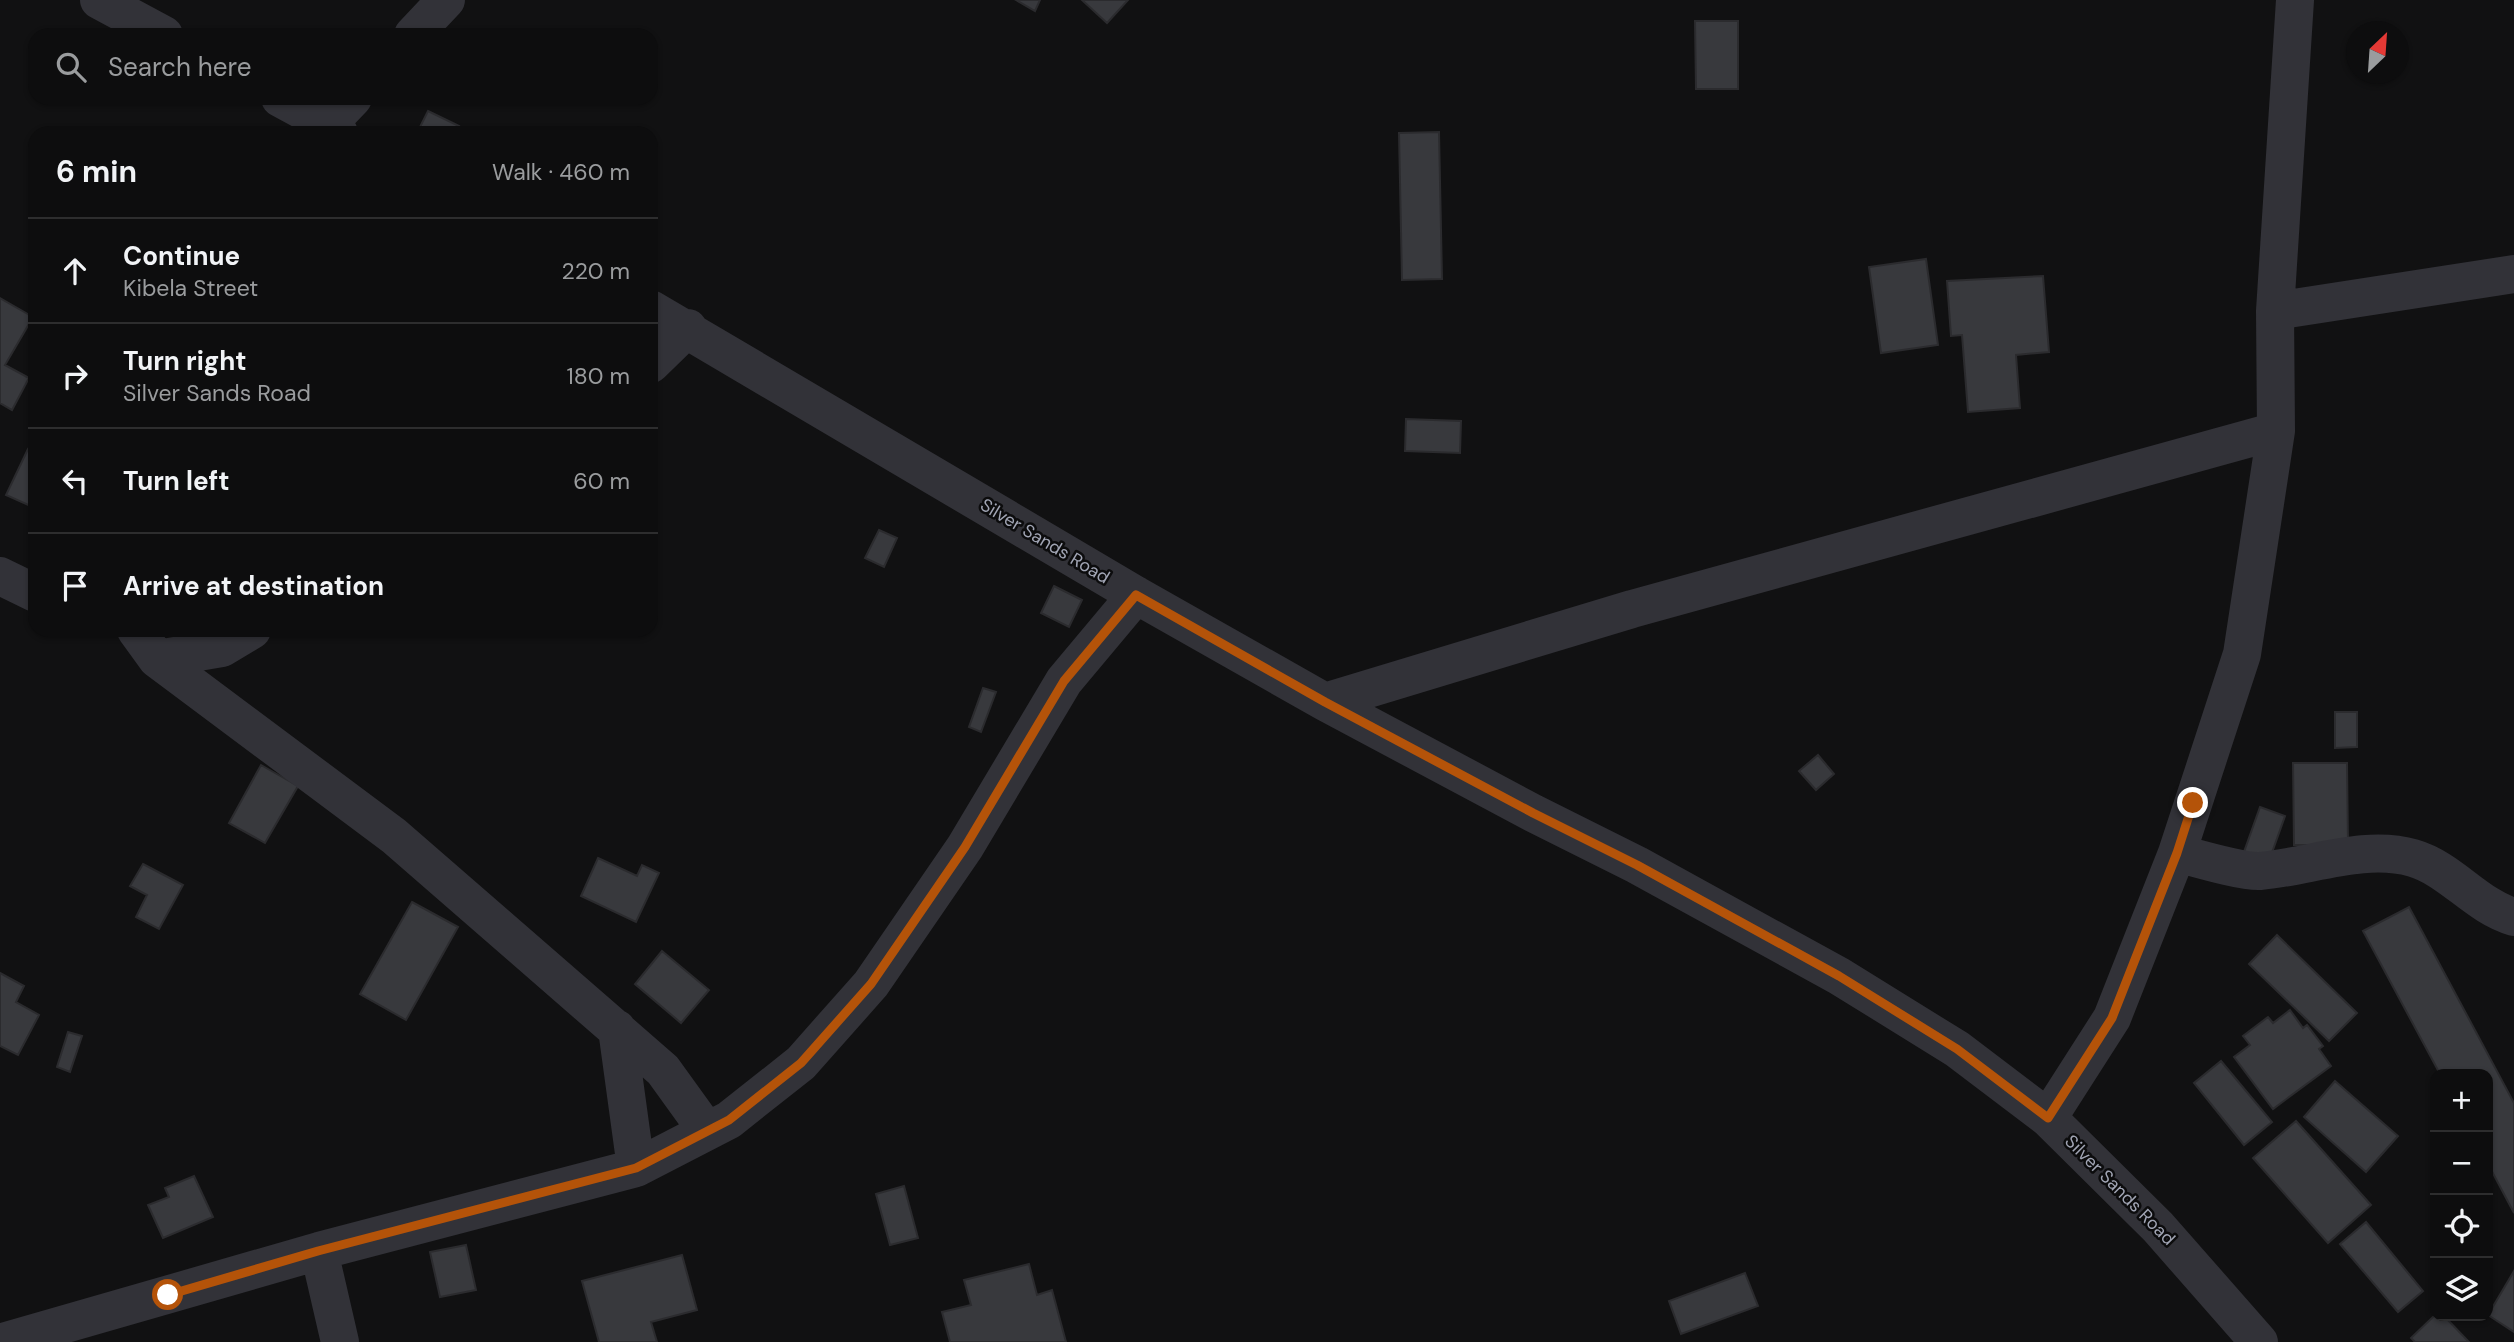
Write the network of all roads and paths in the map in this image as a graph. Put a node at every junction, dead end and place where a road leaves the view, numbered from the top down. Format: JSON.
{"nodes":[{"id":1,"x":99,"y":0,"type":"edge"},
{"id":2,"x":446,"y":0,"type":"edge"},
{"id":3,"x":2295,"y":0,"type":"edge"},
{"id":4,"x":151,"y":28,"type":"edge"},
{"id":5,"x":420,"y":28,"type":"edge"},
{"id":6,"x":301,"y":105,"type":"edge"},
{"id":7,"x":340,"y":118,"type":"edge"},
{"id":8,"x":2514,"y":274,"type":"edge"},
{"id":9,"x":2275,"y":311,"type":"junction"},
{"id":10,"x":658,"y":313,"type":"edge"},
{"id":11,"x":688,"y":328,"type":"junction"},
{"id":12,"x":658,"y":357,"type":"edge"},
{"id":13,"x":2276,"y":431,"type":"junction"},
{"id":14,"x":0,"y":576,"type":"edge"},
{"id":15,"x":28,"y":590,"type":"edge"},
{"id":16,"x":1136,"y":595,"type":"junction"},
{"id":17,"x":240,"y":637,"type":"edge"},
{"id":18,"x":146,"y":644,"type":"edge"},
{"id":19,"x":1325,"y":702,"type":"junction"},
{"id":20,"x":2177,"y":853,"type":"junction"},
{"id":21,"x":2514,"y":917,"type":"edge"},
{"id":22,"x":617,"y":1029,"type":"junction"},
{"id":23,"x":2048,"y":1118,"type":"junction"},
{"id":24,"x":707,"y":1131,"type":"junction"},
{"id":25,"x":636,"y":1168,"type":"junction"},
{"id":26,"x":318,"y":1251,"type":"junction"},
{"id":27,"x":3,"y":1342,"type":"edge"},
{"id":28,"x":340,"y":1342,"type":"edge"},
{"id":29,"x":2259,"y":1342,"type":"edge"}],
"edges":[{"from":1,"to":4,"type":"street"},
{"from":2,"to":5,"type":"street"},
{"from":3,"to":9,"type":"street"},
{"from":6,"to":7,"type":"street"},
{"from":8,"to":9,"type":"street"},
{"from":9,"to":13,"type":"street"},
{"from":10,"to":11,"type":"street","name":"Silver Sands Road"},
{"from":11,"to":12,"type":"street"},
{"from":11,"to":16,"type":"street","name":"Silver Sands Road"},
{"from":13,"to":19,"type":"street"},
{"from":13,"to":20,"type":"street"},
{"from":14,"to":15,"type":"street"},
{"from":16,"to":19,"type":"street","name":"Silver Sands Road"},
{"from":16,"to":24,"type":"street"},
{"from":17,"to":18,"type":"street"},
{"from":18,"to":22,"type":"street"},
{"from":19,"to":23,"type":"street","name":"Silver Sands Road"},
{"from":20,"to":21,"type":"street"},
{"from":20,"to":23,"type":"street"},
{"from":22,"to":24,"type":"street"},
{"from":22,"to":25,"type":"street"},
{"from":23,"to":29,"type":"street","name":"Silver Sands Road"},
{"from":24,"to":25,"type":"street"},
{"from":25,"to":26,"type":"street"},
{"from":26,"to":27,"type":"street"},
{"from":26,"to":28,"type":"street"}]}
